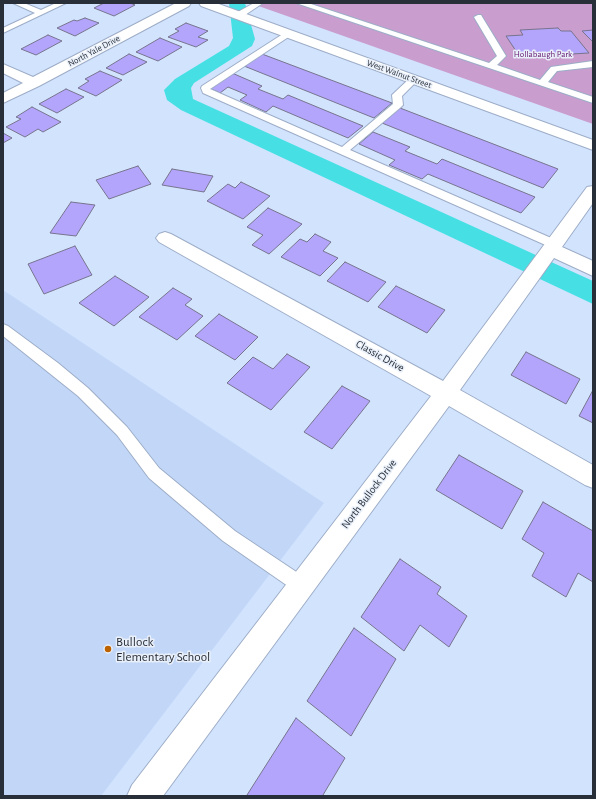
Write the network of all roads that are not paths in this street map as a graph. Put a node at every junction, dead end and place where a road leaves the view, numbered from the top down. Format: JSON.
{"nodes":[{"id":1,"x":17,"y":3,"type":"edge"},
{"id":2,"x":62,"y":3,"type":"edge"},
{"id":3,"x":185,"y":3,"type":"edge"},
{"id":4,"x":205,"y":3,"type":"edge"},
{"id":5,"x":259,"y":3,"type":"edge"},
{"id":6,"x":304,"y":4,"type":"edge"},
{"id":7,"x":41,"y":13,"type":"junction"},
{"id":8,"x":238,"y":15,"type":"junction"},
{"id":9,"x":478,"y":17,"type":"dead end"},
{"id":10,"x":3,"y":31,"type":"edge"},
{"id":11,"x":289,"y":34,"type":"junction"},
{"id":12,"x":593,"y":64,"type":"edge"},
{"id":13,"x":491,"y":66,"type":"junction"},
{"id":14,"x":3,"y":68,"type":"edge"},
{"id":15,"x":413,"y":80,"type":"junction"},
{"id":16,"x":34,"y":83,"type":"junction"},
{"id":17,"x":542,"y":83,"type":"junction"},
{"id":18,"x":3,"y":99,"type":"edge"},
{"id":19,"x":593,"y":100,"type":"edge"},
{"id":20,"x":593,"y":144,"type":"edge"},
{"id":21,"x":342,"y":152,"type":"junction"},
{"id":22,"x":593,"y":191,"type":"edge"},
{"id":23,"x":165,"y":238,"type":"dead end"},
{"id":24,"x":551,"y":249,"type":"junction"},
{"id":25,"x":593,"y":269,"type":"edge"},
{"id":26,"x":3,"y":329,"type":"edge"},
{"id":27,"x":446,"y":393,"type":"junction"},
{"id":28,"x":593,"y":477,"type":"edge"},
{"id":29,"x":301,"y":585,"type":"junction"},
{"id":30,"x":143,"y":796,"type":"edge"}],
"edges":[{"from":1,"to":7,"type":"lane"},
{"from":2,"to":7,"type":"lane"},
{"from":3,"to":16,"type":"street","name":"North Yale Drive"},
{"from":4,"to":8,"type":"street","name":"West Walnut Street"},
{"from":5,"to":8,"type":"lane"},
{"from":6,"to":13,"type":"lane"},
{"from":7,"to":10,"type":"lane"},
{"from":8,"to":11,"type":"street","name":"West Walnut Street"},
{"from":9,"to":13,"type":"lane"},
{"from":11,"to":15,"type":"street","name":"West Walnut Street"},
{"from":11,"to":21,"type":"lane"},
{"from":12,"to":17,"type":"lane"},
{"from":13,"to":17,"type":"lane"},
{"from":14,"to":16,"type":"street"},
{"from":15,"to":20,"type":"street","name":"West Walnut Street"},
{"from":15,"to":21,"type":"lane"},
{"from":16,"to":18,"type":"street","name":"North Yale Drive"},
{"from":17,"to":19,"type":"lane"},
{"from":21,"to":24,"type":"lane"},
{"from":22,"to":24,"type":"street","name":"North Bullock Drive"},
{"from":23,"to":27,"type":"street","name":"Classic Drive"},
{"from":24,"to":25,"type":"street"},
{"from":24,"to":27,"type":"street","name":"North Bullock Drive"},
{"from":26,"to":29,"type":"lane"},
{"from":27,"to":28,"type":"street","name":"Classic Drive"},
{"from":27,"to":29,"type":"street","name":"North Bullock Drive"},
{"from":29,"to":30,"type":"street","name":"North Bullock Drive"}]}
